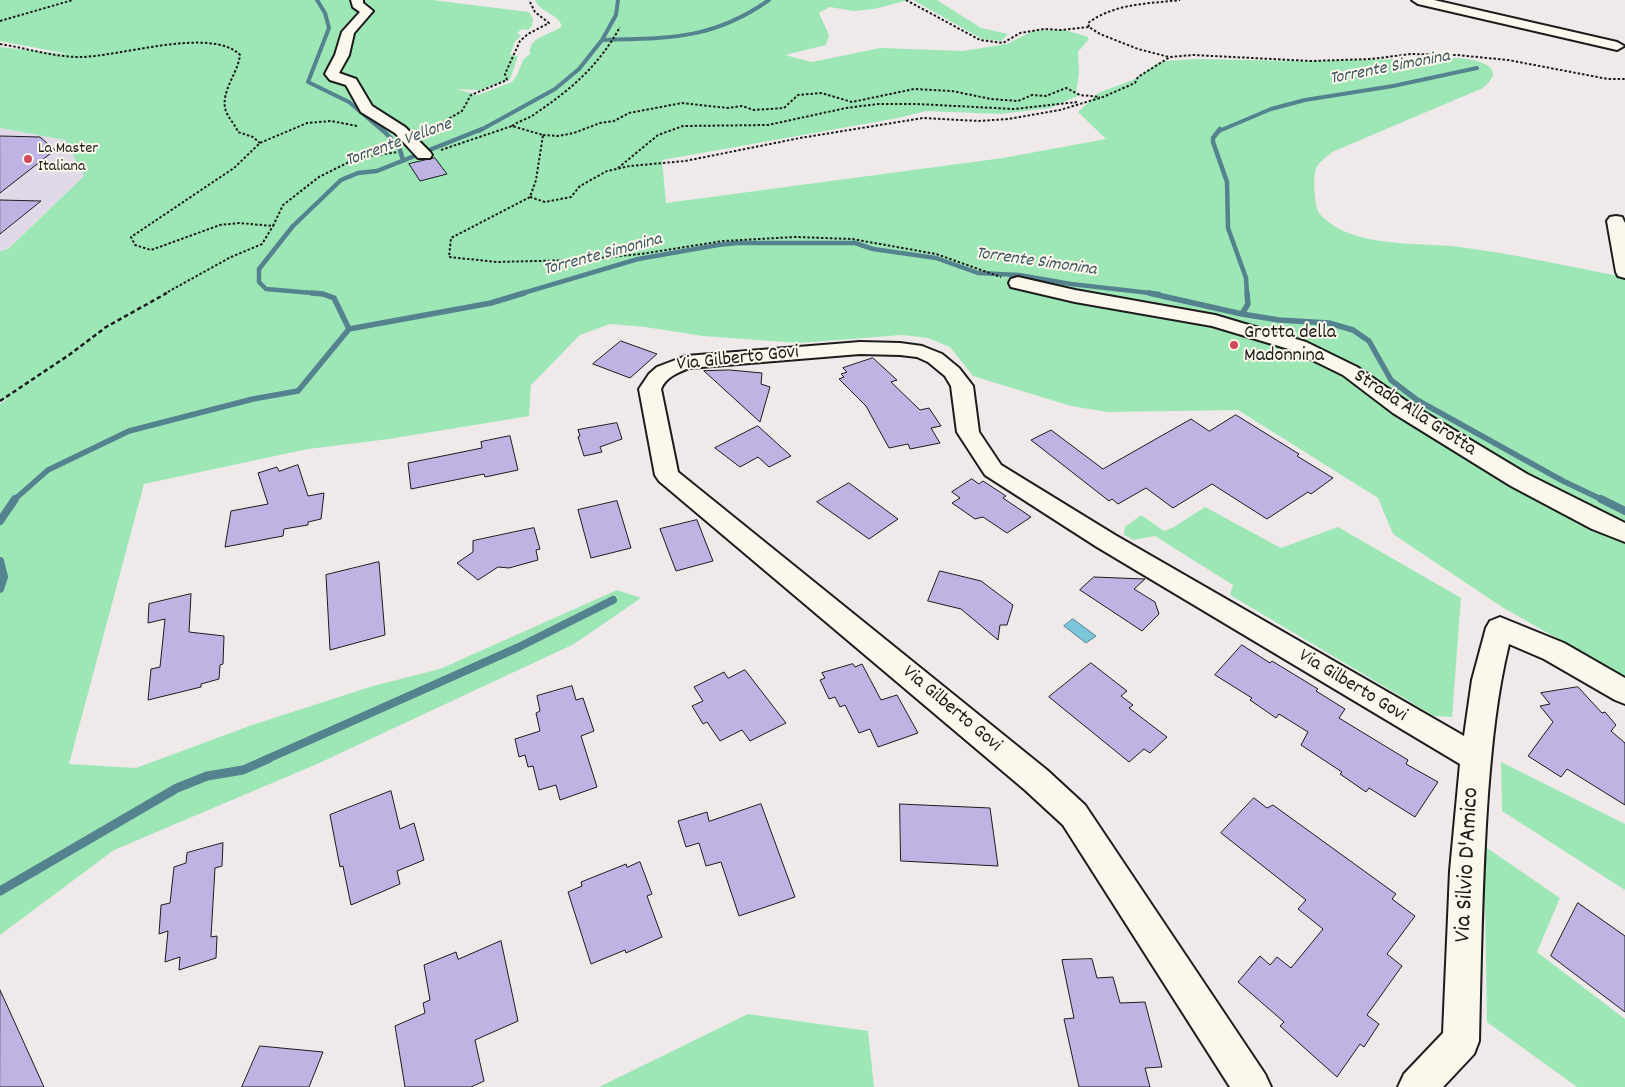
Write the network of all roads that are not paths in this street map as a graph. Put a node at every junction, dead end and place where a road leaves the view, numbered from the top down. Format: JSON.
{"nodes":[{"id":1,"x":357,"y":0,"type":"edge"},
{"id":2,"x":1418,"y":0,"type":"edge"},
{"id":3,"x":1621,"y":49,"type":"edge"},
{"id":4,"x":417,"y":147,"type":"road end"},
{"id":5,"x":1616,"y":221,"type":"dead end"},
{"id":6,"x":1625,"y":272,"type":"edge"},
{"id":7,"x":1018,"y":283,"type":"road end"},
{"id":8,"x":1625,"y":533,"type":"edge"},
{"id":9,"x":1625,"y":692,"type":"edge"},
{"id":10,"x":1476,"y":758,"type":"junction"},
{"id":11,"x":1252,"y":1087,"type":"edge"},
{"id":12,"x":1417,"y":1087,"type":"edge"}],
"edges":[{"from":1,"to":4,"type":"street"},
{"from":2,"to":3,"type":"street"},
{"from":5,"to":6,"type":"street"},
{"from":7,"to":8,"type":"street","name":"Strada Alla Grotta"},
{"from":9,"to":10,"type":"street","name":"Via Silvio D'Amico"},
{"from":10,"to":11,"type":"street","name":"Via Gilberto Govi"},
{"from":10,"to":12,"type":"street","name":"Via Silvio D'Amico"}]}
